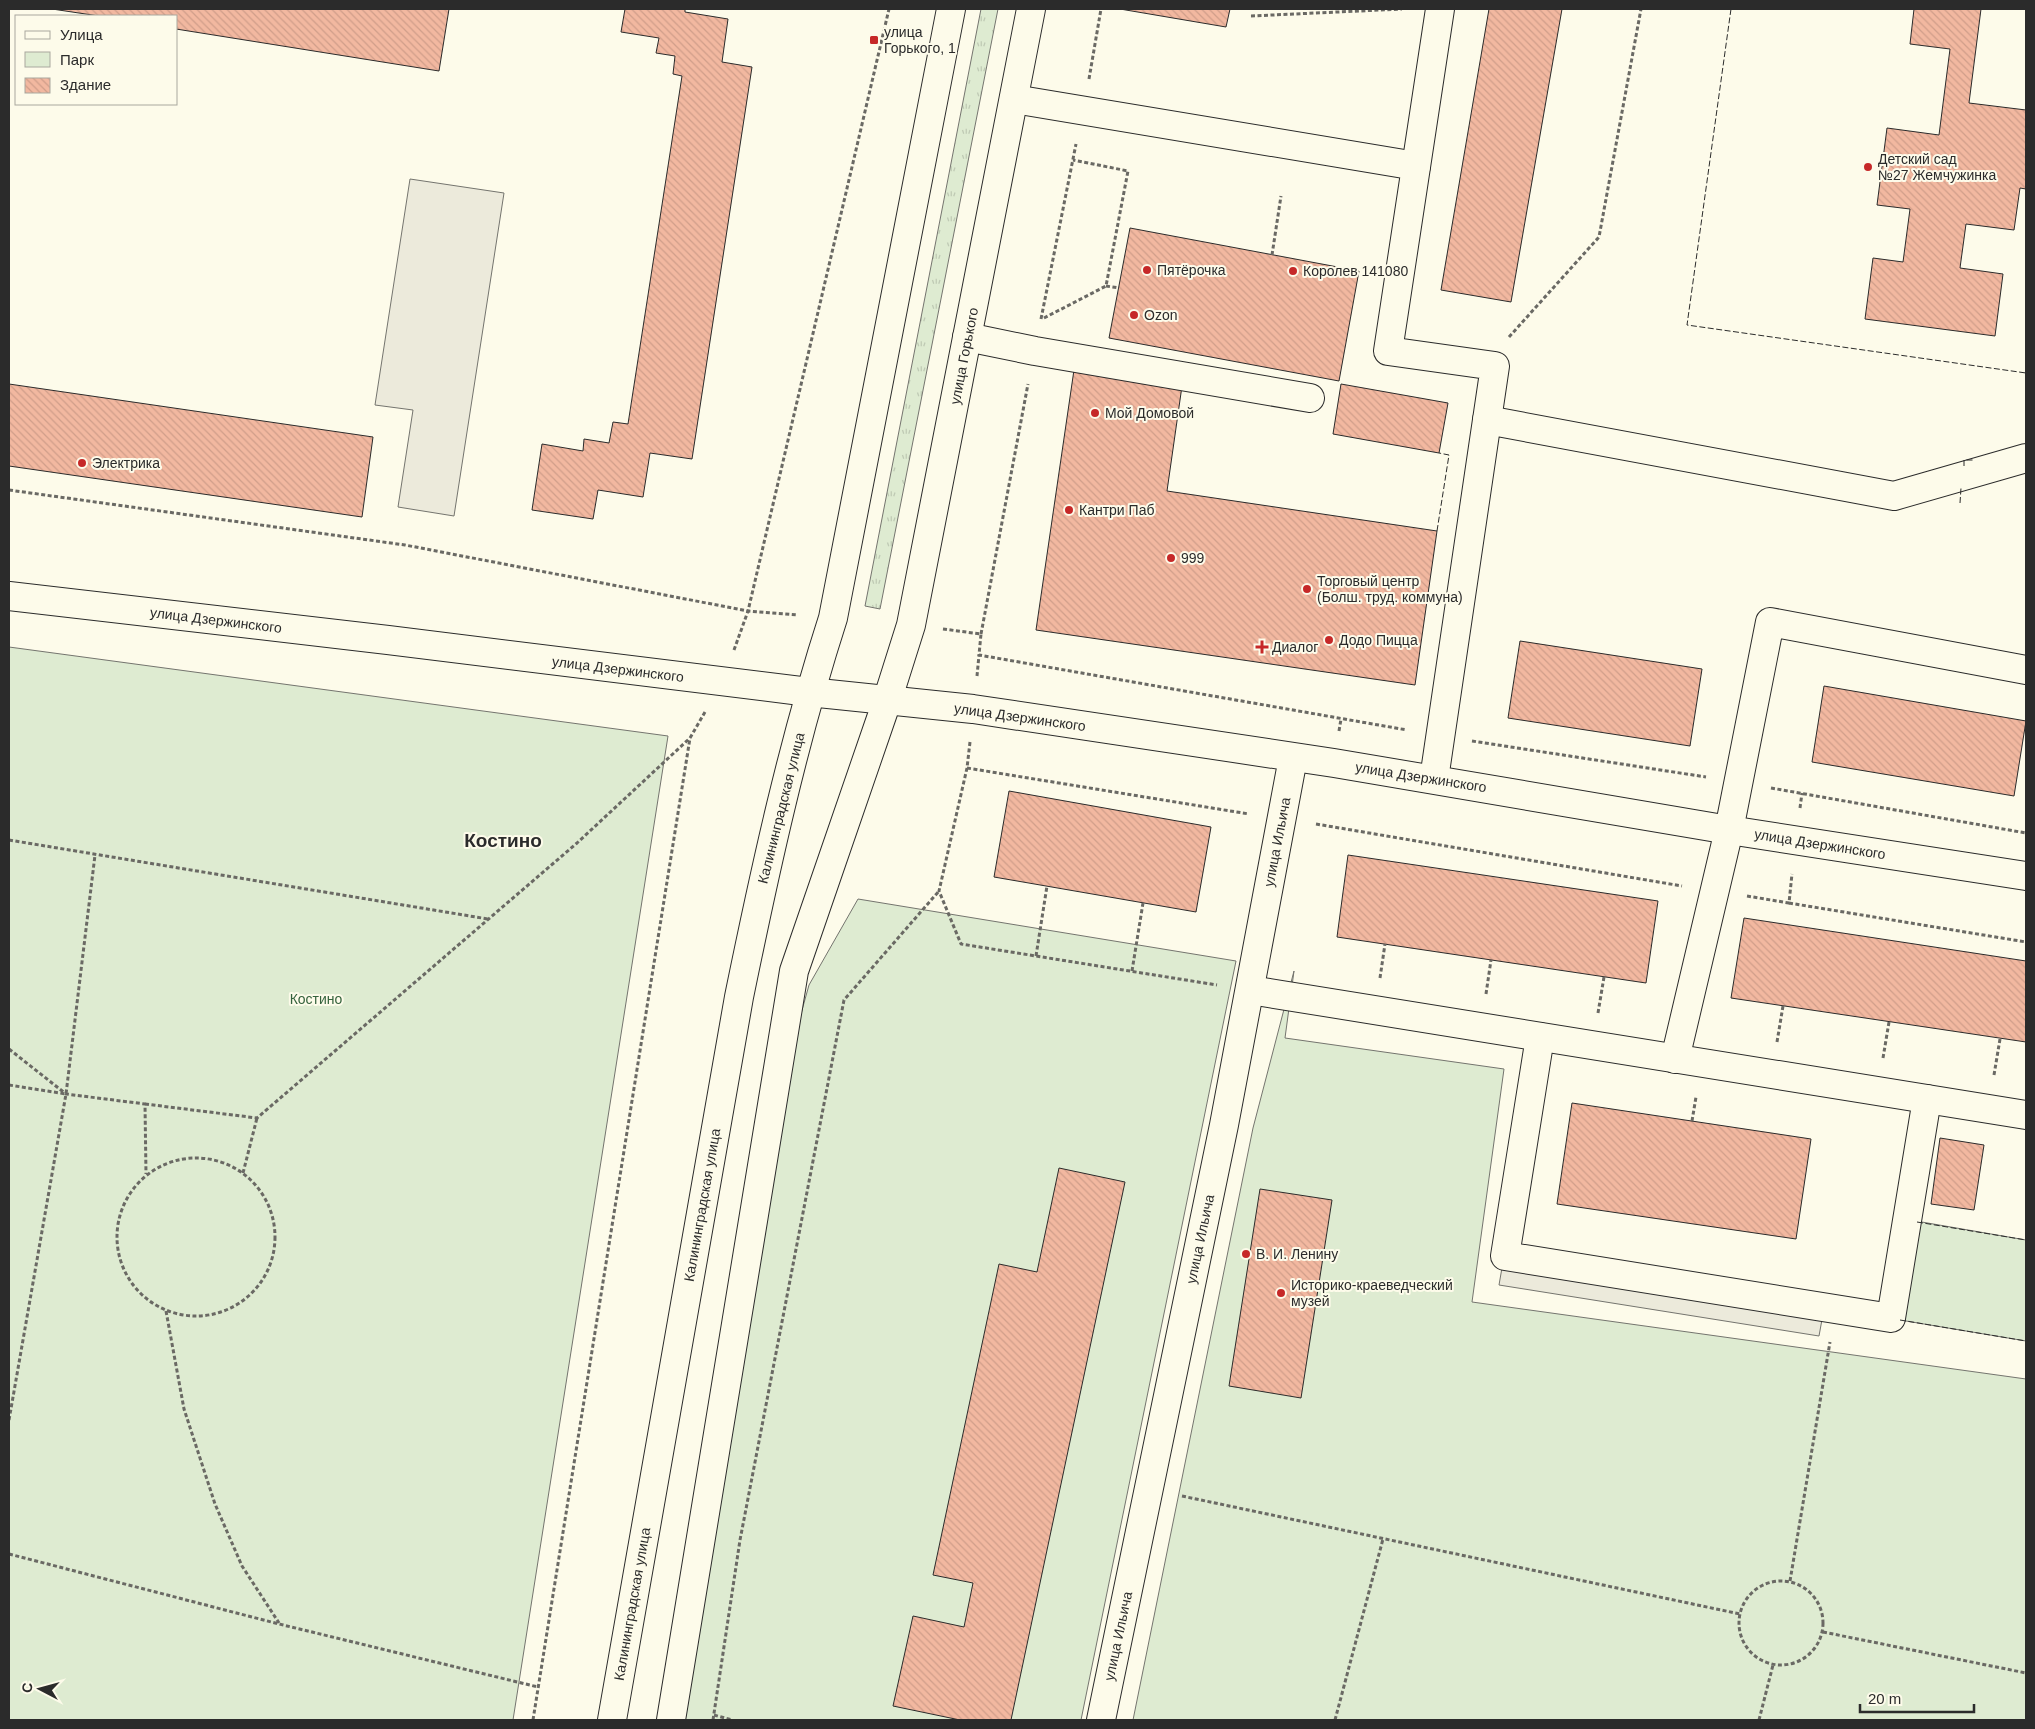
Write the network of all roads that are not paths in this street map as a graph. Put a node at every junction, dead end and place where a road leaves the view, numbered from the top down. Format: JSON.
{"nodes":[{"id":1,"x":951,"y":9,"type":"edge"},
{"id":2,"x":1031,"y":9,"type":"edge"},
{"id":3,"x":1440,"y":9,"type":"edge"},
{"id":4,"x":1014,"y":99,"type":"junction"},
{"id":5,"x":1416,"y":166,"type":"junction"},
{"id":6,"x":967,"y":337,"type":"junction"},
{"id":7,"x":1310,"y":398,"type":"dead end"},
{"id":8,"x":1487,"y":420,"type":"junction"},
{"id":9,"x":2026,"y":458,"type":"edge"},
{"id":10,"x":9,"y":596,"type":"edge"},
{"id":11,"x":2026,"y":670,"type":"edge"},
{"id":12,"x":809,"y":692,"type":"junction"},
{"id":13,"x":887,"y":701,"type":"junction"},
{"id":14,"x":1294,"y":758,"type":"junction"},
{"id":15,"x":1434,"y":779,"type":"junction"},
{"id":16,"x":1729,"y":830,"type":"junction"},
{"id":17,"x":2026,"y":876,"type":"edge"},
{"id":18,"x":1250,"y":990,"type":"junction"},
{"id":19,"x":1540,"y":1037,"type":"junction"},
{"id":20,"x":1675,"y":1059,"type":"junction"},
{"id":21,"x":1927,"y":1100,"type":"junction"},
{"id":22,"x":2026,"y":1116,"type":"edge"},
{"id":23,"x":612,"y":1720,"type":"edge"},
{"id":24,"x":671,"y":1720,"type":"edge"},
{"id":25,"x":1101,"y":1720,"type":"edge"}],
"edges":[{"from":1,"to":12,"type":"main road"},
{"from":2,"to":4,"type":"main road","name":"улица Горького"},
{"from":3,"to":5,"type":"main road"},
{"from":4,"to":5,"type":"main road"},
{"from":4,"to":6,"type":"main road","name":"улица Горького"},
{"from":5,"to":8,"type":"main road"},
{"from":6,"to":7,"type":"main road"},
{"from":6,"to":13,"type":"main road","name":"улица Горького"},
{"from":8,"to":9,"type":"main road"},
{"from":8,"to":15,"type":"main road"},
{"from":10,"to":12,"type":"main road","name":"улица Дзержинского"},
{"from":11,"to":16,"type":"main road"},
{"from":12,"to":13,"type":"main road","name":"улица Дзержинского"},
{"from":12,"to":23,"type":"main road","name":"Калининградская улица"},
{"from":13,"to":14,"type":"main road","name":"улица Дзержинского"},
{"from":13,"to":24,"type":"main road"},
{"from":14,"to":15,"type":"main road","name":"улица Дзержинского"},
{"from":14,"to":18,"type":"main road","name":"улица Ильича"},
{"from":15,"to":16,"type":"main road","name":"улица Дзержинского"},
{"from":16,"to":17,"type":"main road","name":"улица Дзержинского"},
{"from":16,"to":20,"type":"main road"},
{"from":18,"to":19,"type":"main road"},
{"from":18,"to":25,"type":"main road","name":"улица Ильича"},
{"from":19,"to":20,"type":"main road"},
{"from":19,"to":21,"type":"main road"},
{"from":20,"to":21,"type":"main road"},
{"from":21,"to":22,"type":"main road"}]}
